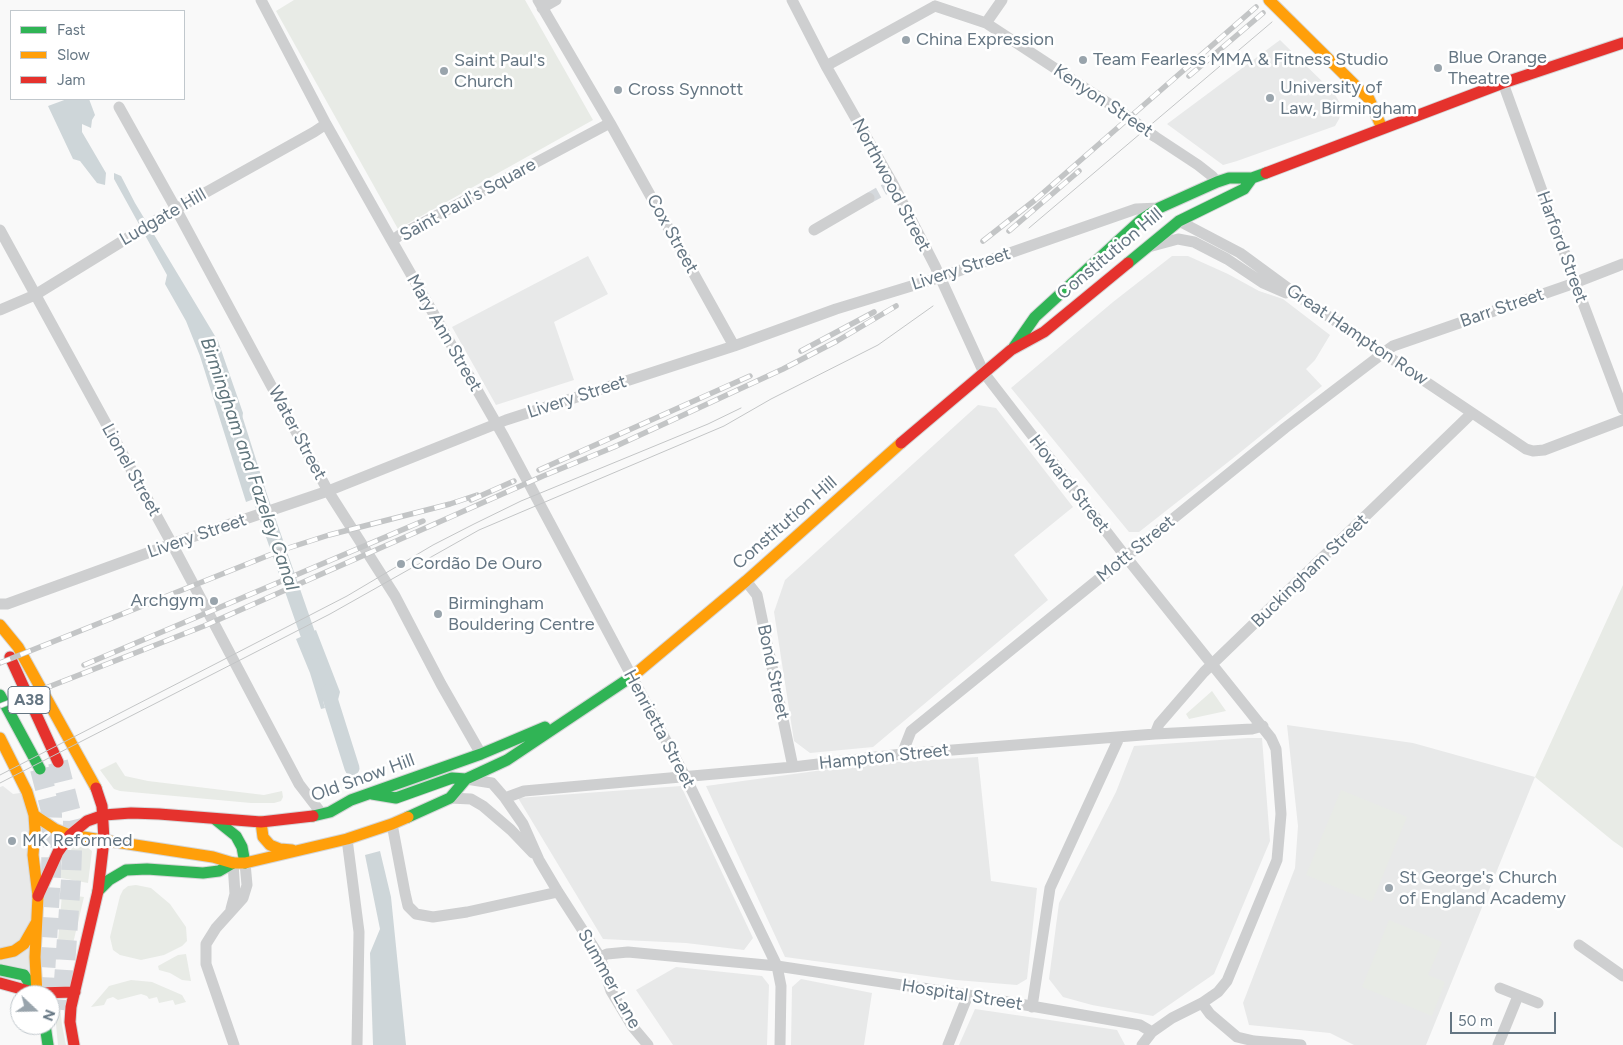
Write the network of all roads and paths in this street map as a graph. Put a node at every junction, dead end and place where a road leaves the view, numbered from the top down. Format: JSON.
{"nodes":[{"id":1,"x":556,"y":0,"type":"edge"},
{"id":2,"x":792,"y":0,"type":"edge"},
{"id":3,"x":1002,"y":0,"type":"edge"},
{"id":4,"x":1269,"y":0,"type":"edge"},
{"id":5,"x":266,"y":2,"type":"edge"},
{"id":6,"x":933,"y":3,"type":"edge"},
{"id":7,"x":540,"y":4,"type":"edge"},
{"id":8,"x":986,"y":23,"type":"junction"},
{"id":9,"x":1623,"y":43,"type":"edge"},
{"id":10,"x":826,"y":66,"type":"junction"},
{"id":11,"x":1503,"y":83,"type":"junction"},
{"id":12,"x":119,"y":107,"type":"dead end"},
{"id":13,"x":610,"y":123,"type":"junction"},
{"id":14,"x":326,"y":124,"type":"junction"},
{"id":15,"x":1382,"y":128,"type":"junction"},
{"id":16,"x":1252,"y":178,"type":"junction"},
{"id":17,"x":1217,"y":182,"type":"junction"},
{"id":18,"x":869,"y":198,"type":"tunnel mouth"},
{"id":19,"x":1159,"y":208,"type":"junction"},
{"id":20,"x":176,"y":209,"type":"junction"},
{"id":21,"x":1179,"y":221,"type":"junction"},
{"id":22,"x":0,"y":230,"type":"edge"},
{"id":23,"x":814,"y":230,"type":"dead end"},
{"id":24,"x":392,"y":241,"type":"junction"},
{"id":25,"x":1147,"y":247,"type":"junction"},
{"id":26,"x":1623,"y":264,"type":"edge"},
{"id":27,"x":941,"y":277,"type":"junction"},
{"id":28,"x":1575,"y":282,"type":"junction"},
{"id":29,"x":1072,"y":285,"type":"junction"},
{"id":30,"x":35,"y":295,"type":"junction"},
{"id":31,"x":1304,"y":300,"type":"junction"},
{"id":32,"x":0,"y":310,"type":"edge"},
{"id":33,"x":734,"y":346,"type":"junction"},
{"id":34,"x":1012,"y":350,"type":"junction"},
{"id":35,"x":1382,"y":354,"type":"junction"},
{"id":36,"x":984,"y":373,"type":"junction"},
{"id":37,"x":1623,"y":409,"type":"edge"},
{"id":38,"x":1472,"y":413,"type":"junction"},
{"id":39,"x":1623,"y":420,"type":"edge"},
{"id":40,"x":496,"y":425,"type":"junction"},
{"id":41,"x":328,"y":491,"type":"junction"},
{"id":42,"x":172,"y":544,"type":"junction"},
{"id":43,"x":1126,"y":557,"type":"junction"},
{"id":44,"x":746,"y":581,"type":"junction"},
{"id":45,"x":0,"y":604,"type":"edge"},
{"id":46,"x":0,"y":625,"type":"edge"},
{"id":47,"x":0,"y":637,"type":"edge"},
{"id":48,"x":1212,"y":664,"type":"junction"},
{"id":49,"x":632,"y":677,"type":"junction"},
{"id":50,"x":0,"y":695,"type":"edge"},
{"id":51,"x":576,"y":714,"type":"junction"},
{"id":52,"x":1263,"y":726,"type":"junction"},
{"id":53,"x":1155,"y":734,"type":"junction"},
{"id":54,"x":0,"y":738,"type":"edge"},
{"id":55,"x":1119,"y":738,"type":"junction"},
{"id":56,"x":481,"y":754,"type":"junction"},
{"id":57,"x":902,"y":754,"type":"junction"},
{"id":58,"x":58,"y":762,"type":"tunnel mouth"},
{"id":59,"x":793,"y":767,"type":"junction"},
{"id":60,"x":40,"y":769,"type":"tunnel mouth"},
{"id":61,"x":685,"y":776,"type":"junction"},
{"id":62,"x":466,"y":779,"type":"junction"},
{"id":63,"x":372,"y":794,"type":"junction"},
{"id":64,"x":450,"y":798,"type":"junction"},
{"id":65,"x":505,"y":798,"type":"junction"},
{"id":66,"x":322,"y":814,"type":"junction"},
{"id":67,"x":34,"y":815,"type":"junction"},
{"id":68,"x":104,"y":815,"type":"junction"},
{"id":69,"x":216,"y":820,"type":"junction"},
{"id":70,"x":262,"y":822,"type":"junction"},
{"id":71,"x":392,"y":824,"type":"junction"},
{"id":72,"x":70,"y":835,"type":"junction"},
{"id":73,"x":347,"y":839,"type":"junction"},
{"id":74,"x":104,"y":840,"type":"junction"},
{"id":75,"x":296,"y":850,"type":"junction"},
{"id":76,"x":540,"y":860,"type":"junction"},
{"id":77,"x":245,"y":863,"type":"junction"},
{"id":78,"x":233,"y":864,"type":"junction"},
{"id":79,"x":98,"y":891,"type":"junction"},
{"id":80,"x":558,"y":892,"type":"junction"},
{"id":81,"x":38,"y":896,"type":"junction"},
{"id":82,"x":230,"y":911,"type":"junction"},
{"id":83,"x":37,"y":922,"type":"junction"},
{"id":84,"x":1579,"y":945,"type":"dead end"},
{"id":85,"x":0,"y":954,"type":"edge"},
{"id":86,"x":600,"y":957,"type":"junction"},
{"id":87,"x":777,"y":966,"type":"junction"},
{"id":88,"x":0,"y":970,"type":"edge"},
{"id":89,"x":1623,"y":976,"type":"edge"},
{"id":90,"x":30,"y":985,"type":"edge"},
{"id":91,"x":36,"y":985,"type":"edge"},
{"id":92,"x":1500,"y":988,"type":"dead end"},
{"id":93,"x":75,"y":992,"type":"junction"},
{"id":94,"x":60,"y":993,"type":"edge"},
{"id":95,"x":968,"y":995,"type":"junction"},
{"id":96,"x":1518,"y":996,"type":"junction"},
{"id":97,"x":1202,"y":1003,"type":"junction"},
{"id":98,"x":1538,"y":1003,"type":"dead end"},
{"id":99,"x":1032,"y":1007,"type":"junction"},
{"id":100,"x":1152,"y":1032,"type":"junction"},
{"id":101,"x":74,"y":1045,"type":"edge"},
{"id":102,"x":234,"y":1045,"type":"edge"},
{"id":103,"x":357,"y":1045,"type":"edge"},
{"id":104,"x":648,"y":1045,"type":"edge"},
{"id":105,"x":780,"y":1045,"type":"edge"},
{"id":106,"x":948,"y":1045,"type":"edge"},
{"id":107,"x":1142,"y":1045,"type":"edge"},
{"id":108,"x":1302,"y":1045,"type":"edge"},
{"id":109,"x":1498,"y":1045,"type":"edge"}],
"edges":[{"from":1,"to":7,"type":"street"},
{"from":2,"to":10,"type":"street","name":"Northwood Street"},
{"from":3,"to":8,"type":"street"},
{"from":4,"to":15,"type":"main road"},
{"from":5,"to":14,"type":"street","name":"Saint Paul's Square"},
{"from":6,"to":8,"type":"street","name":"Kenyon Street"},
{"from":6,"to":10,"type":"street"},
{"from":7,"to":13,"type":"street"},
{"from":8,"to":17,"type":"street","name":"Kenyon Street","bridge":true},
{"from":9,"to":11,"type":"main road"},
{"from":10,"to":27,"type":"street","name":"Northwood Street"},
{"from":11,"to":15,"type":"main road"},
{"from":11,"to":28,"type":"street","name":"Harford Street"},
{"from":12,"to":20,"type":"street","name":"Water Street"},
{"from":13,"to":24,"type":"street","name":"Saint Paul's Square"},
{"from":13,"to":33,"type":"street","name":"Cox Street"},
{"from":14,"to":20,"type":"street","name":"Ludgate Hill"},
{"from":14,"to":24,"type":"street","name":"Saint Paul's Square"},
{"from":15,"to":16,"type":"main road"},
{"from":16,"to":17,"type":"main road","name":"Constitution Hill"},
{"from":16,"to":21,"type":"main road"},
{"from":17,"to":19,"type":"main road","name":"Constitution Hill"},
{"from":18,"to":23,"type":"street"},
{"from":19,"to":27,"type":"street","name":"Livery Street"},
{"from":19,"to":29,"type":"main road","name":"Constitution Hill"},
{"from":20,"to":30,"type":"street","name":"Ludgate Hill"},
{"from":20,"to":41,"type":"street","name":"Water Street"},
{"from":21,"to":25,"type":"main road","name":"Constitution Hill"},
{"from":21,"to":29,"type":"main road","name":"Constitution Hill"},
{"from":21,"to":31,"type":"street","name":"Great Hampton Row"},
{"from":22,"to":30,"type":"street","name":"Lionel Street"},
{"from":24,"to":40,"type":"street","name":"Mary Ann Street"},
{"from":25,"to":31,"type":"street"},
{"from":25,"to":34,"type":"main road","name":"Constitution Hill"},
{"from":26,"to":28,"type":"street","name":"Barr Street"},
{"from":27,"to":33,"type":"street","name":"Livery Street"},
{"from":27,"to":36,"type":"street","name":"Northwood Street"},
{"from":28,"to":35,"type":"street","name":"Barr Street"},
{"from":28,"to":37,"type":"street","name":"Harford Street"},
{"from":29,"to":34,"type":"main road","name":"Constitution Hill"},
{"from":30,"to":32,"type":"street","name":"Ludgate Hill"},
{"from":30,"to":42,"type":"street","name":"Lionel Street"},
{"from":31,"to":35,"type":"street","name":"Great Hampton Row"},
{"from":33,"to":40,"type":"street","name":"Livery Street"},
{"from":34,"to":36,"type":"main road","name":"Constitution Hill"},
{"from":35,"to":38,"type":"street","name":"Great Hampton Row"},
{"from":35,"to":43,"type":"street","name":"Mott Street"},
{"from":36,"to":43,"type":"street","name":"Howard Street"},
{"from":36,"to":44,"type":"main road","name":"Constitution Hill"},
{"from":38,"to":39,"type":"street","name":"Great Hampton Row"},
{"from":38,"to":48,"type":"street","name":"Buckingham Street"},
{"from":40,"to":41,"type":"street","name":"Livery Street"},
{"from":40,"to":49,"type":"street","name":"Henrietta Street"},
{"from":41,"to":42,"type":"street","name":"Livery Street"},
{"from":41,"to":56,"type":"street","name":"Water Street"},
{"from":42,"to":45,"type":"street","name":"Livery Street"},
{"from":42,"to":66,"type":"street","name":"Lionel Street"},
{"from":43,"to":48,"type":"street","name":"Howard Street"},
{"from":43,"to":57,"type":"street","name":"Mott Street"},
{"from":44,"to":49,"type":"main road","name":"Constitution Hill"},
{"from":44,"to":59,"type":"street","name":"Bond Street"},
{"from":46,"to":68,"type":"main road"},
{"from":47,"to":58,"type":"main road","number":"A38"},
{"from":48,"to":52,"type":"street","name":"Howard Street"},
{"from":48,"to":53,"type":"street","name":"Buckingham Street"},
{"from":49,"to":51,"type":"main road","name":"Constitution Hill"},
{"from":49,"to":61,"type":"street","name":"Henrietta Street"},
{"from":50,"to":60,"type":"main road","number":"A38"},
{"from":51,"to":56,"type":"main road","name":"Constitution Hill"},
{"from":51,"to":62,"type":"main road","name":"Constitution Hill"},
{"from":52,"to":53,"type":"street","name":"Hampton Street"},
{"from":52,"to":97,"type":"street","name":"Howard Street"},
{"from":53,"to":55,"type":"street","name":"Hampton Street"},
{"from":54,"to":67,"type":"main road"},
{"from":55,"to":57,"type":"street","name":"Hampton Street"},
{"from":55,"to":99,"type":"street"},
{"from":56,"to":63,"type":"main road","name":"Old Snow Hill"},
{"from":57,"to":59,"type":"street","name":"Hampton Street"},
{"from":59,"to":61,"type":"street","name":"Hampton Street"},
{"from":61,"to":65,"type":"street","name":"Hampton Street"},
{"from":61,"to":87,"type":"street","name":"Henrietta Street"},
{"from":62,"to":63,"type":"main road","name":"Constitution Hill"},
{"from":62,"to":64,"type":"main road","name":"Constitution Hill"},
{"from":62,"to":65,"type":"street","name":"Summer Lane"},
{"from":63,"to":66,"type":"main road","name":"Old Snow Hill"},
{"from":64,"to":71,"type":"main road","name":"Constitution Hill"},
{"from":64,"to":76,"type":"street","name":"Summer Lane"},
{"from":65,"to":76,"type":"street","name":"Summer Lane"},
{"from":66,"to":70,"type":"main road","name":"Old Snow Hill"},
{"from":67,"to":72,"type":"main road"},
{"from":67,"to":81,"type":"main road"},
{"from":68,"to":69,"type":"main road","name":"Old Snow Hill"},
{"from":68,"to":72,"type":"main road"},
{"from":68,"to":74,"type":"main road"},
{"from":69,"to":70,"type":"main road","name":"Old Snow Hill"},
{"from":69,"to":77,"type":"main road"},
{"from":70,"to":75,"type":"main road"},
{"from":71,"to":73,"type":"main road","name":"Constitution Hill"},
{"from":71,"to":80,"type":"street"},
{"from":72,"to":74,"type":"main road"},
{"from":72,"to":81,"type":"main road"},
{"from":73,"to":75,"type":"main road"},
{"from":73,"to":103,"type":"street"},
{"from":74,"to":78,"type":"main road"},
{"from":74,"to":79,"type":"main road"},
{"from":75,"to":77,"type":"main road"},
{"from":76,"to":80,"type":"street","name":"Summer Lane"},
{"from":77,"to":78,"type":"main road"},
{"from":77,"to":82,"type":"street"},
{"from":78,"to":79,"type":"main road"},
{"from":78,"to":82,"type":"street"},
{"from":79,"to":93,"type":"main road"},
{"from":80,"to":86,"type":"street","name":"Summer Lane"},
{"from":81,"to":83,"type":"main road"},
{"from":82,"to":102,"type":"street"},
{"from":83,"to":85,"type":"main road"},
{"from":83,"to":91,"type":"main road"},
{"from":84,"to":89,"type":"street"},
{"from":86,"to":87,"type":"street","name":"Hospital Street"},
{"from":86,"to":104,"type":"street","name":"Summer Lane"},
{"from":87,"to":95,"type":"street","name":"Hospital Street"},
{"from":87,"to":105,"type":"street","name":"Henrietta Street"},
{"from":88,"to":90,"type":"main road"},
{"from":92,"to":96,"type":"street"},
{"from":93,"to":94,"type":"main road"},
{"from":93,"to":101,"type":"main road"},
{"from":95,"to":99,"type":"street","name":"Hospital Street"},
{"from":95,"to":106,"type":"street"},
{"from":96,"to":98,"type":"street"},
{"from":96,"to":109,"type":"street"},
{"from":97,"to":100,"type":"street"},
{"from":97,"to":108,"type":"street"},
{"from":99,"to":100,"type":"street","name":"Hospital Street"},
{"from":100,"to":107,"type":"street"}]}
